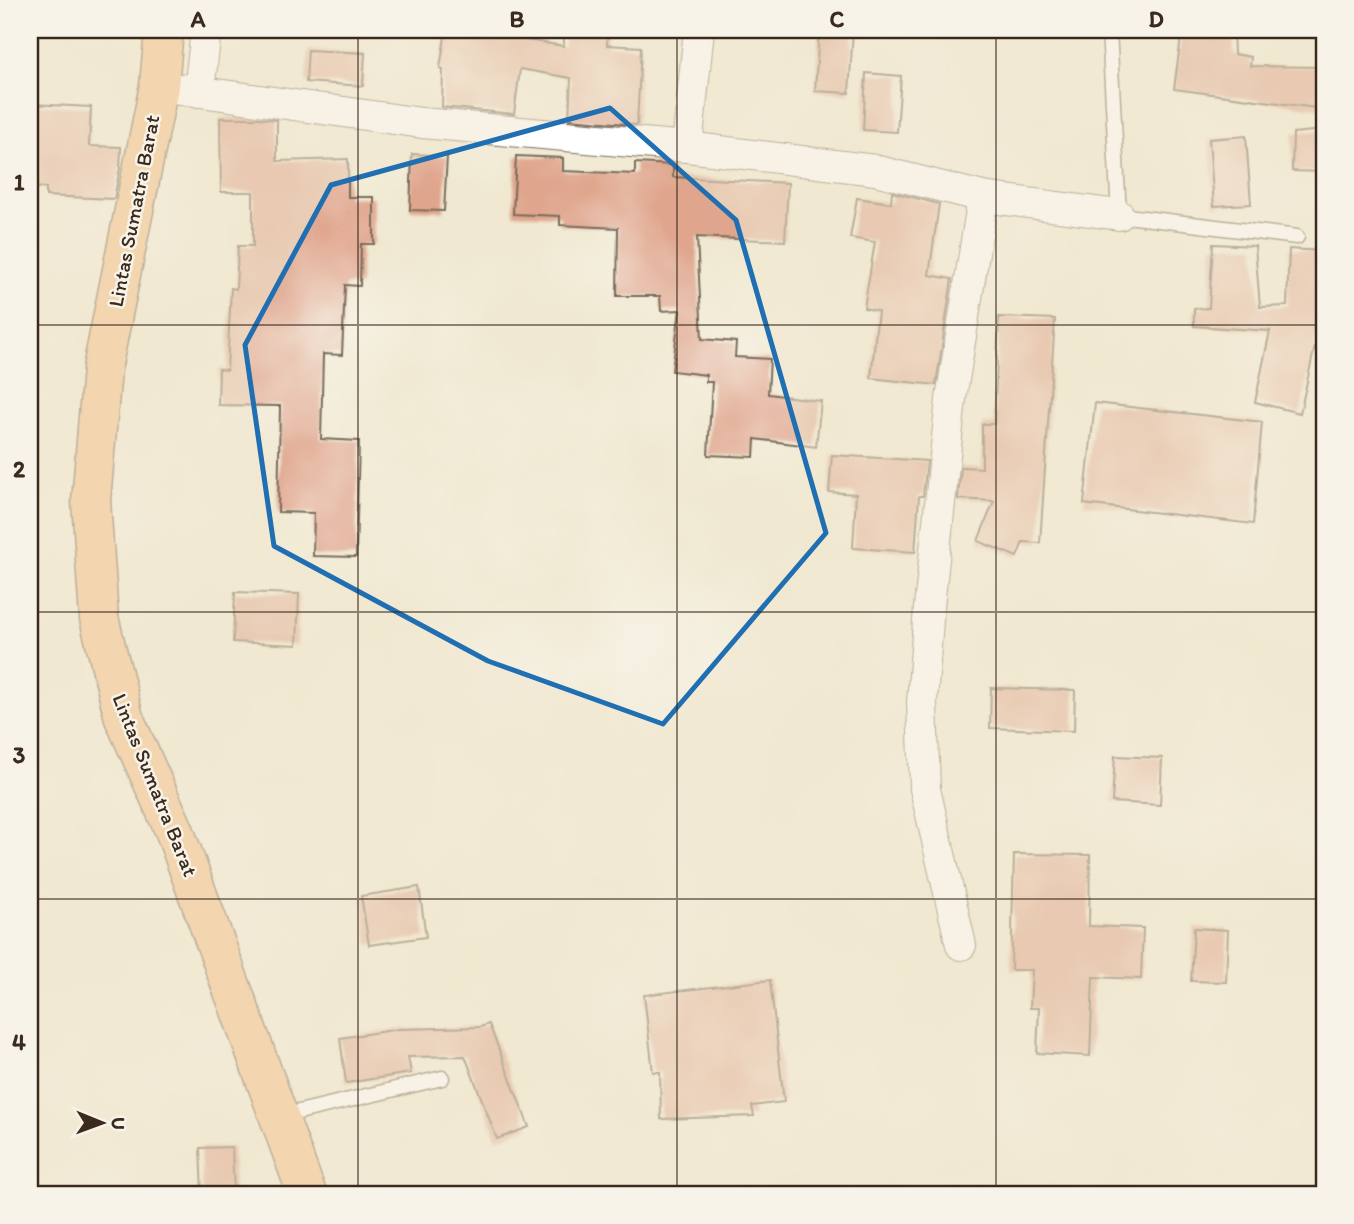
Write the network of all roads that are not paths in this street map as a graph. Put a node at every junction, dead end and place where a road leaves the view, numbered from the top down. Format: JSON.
{"nodes":[{"id":1,"x":164,"y":30,"type":"edge"},
{"id":2,"x":206,"y":30,"type":"edge"},
{"id":3,"x":699,"y":30,"type":"edge"},
{"id":4,"x":1109,"y":30,"type":"edge"},
{"id":5,"x":159,"y":86,"type":"junction"},
{"id":6,"x":200,"y":92,"type":"junction"},
{"id":7,"x":687,"y":147,"type":"junction"},
{"id":8,"x":983,"y":197,"type":"junction"},
{"id":9,"x":1119,"y":215,"type":"junction"},
{"id":10,"x":1297,"y":237,"type":"dead end"},
{"id":11,"x":961,"y":945,"type":"dead end"},
{"id":12,"x":442,"y":1078,"type":"dead end"},
{"id":13,"x":280,"y":1116,"type":"junction"},
{"id":14,"x":307,"y":1194,"type":"edge"}],
"edges":[{"from":1,"to":5,"type":"highway","name":"Lintas Sumatra Barat"},
{"from":2,"to":6,"type":"street"},
{"from":3,"to":7,"type":"street"},
{"from":4,"to":9,"type":"lane"},
{"from":5,"to":6,"type":"street"},
{"from":5,"to":13,"type":"highway","name":"Lintas Sumatra Barat"},
{"from":6,"to":7,"type":"street"},
{"from":7,"to":8,"type":"street"},
{"from":8,"to":9,"type":"street"},
{"from":8,"to":11,"type":"street"},
{"from":9,"to":10,"type":"lane"},
{"from":12,"to":13,"type":"lane"},
{"from":13,"to":14,"type":"highway","name":"Lintas Sumatra Barat"}]}
